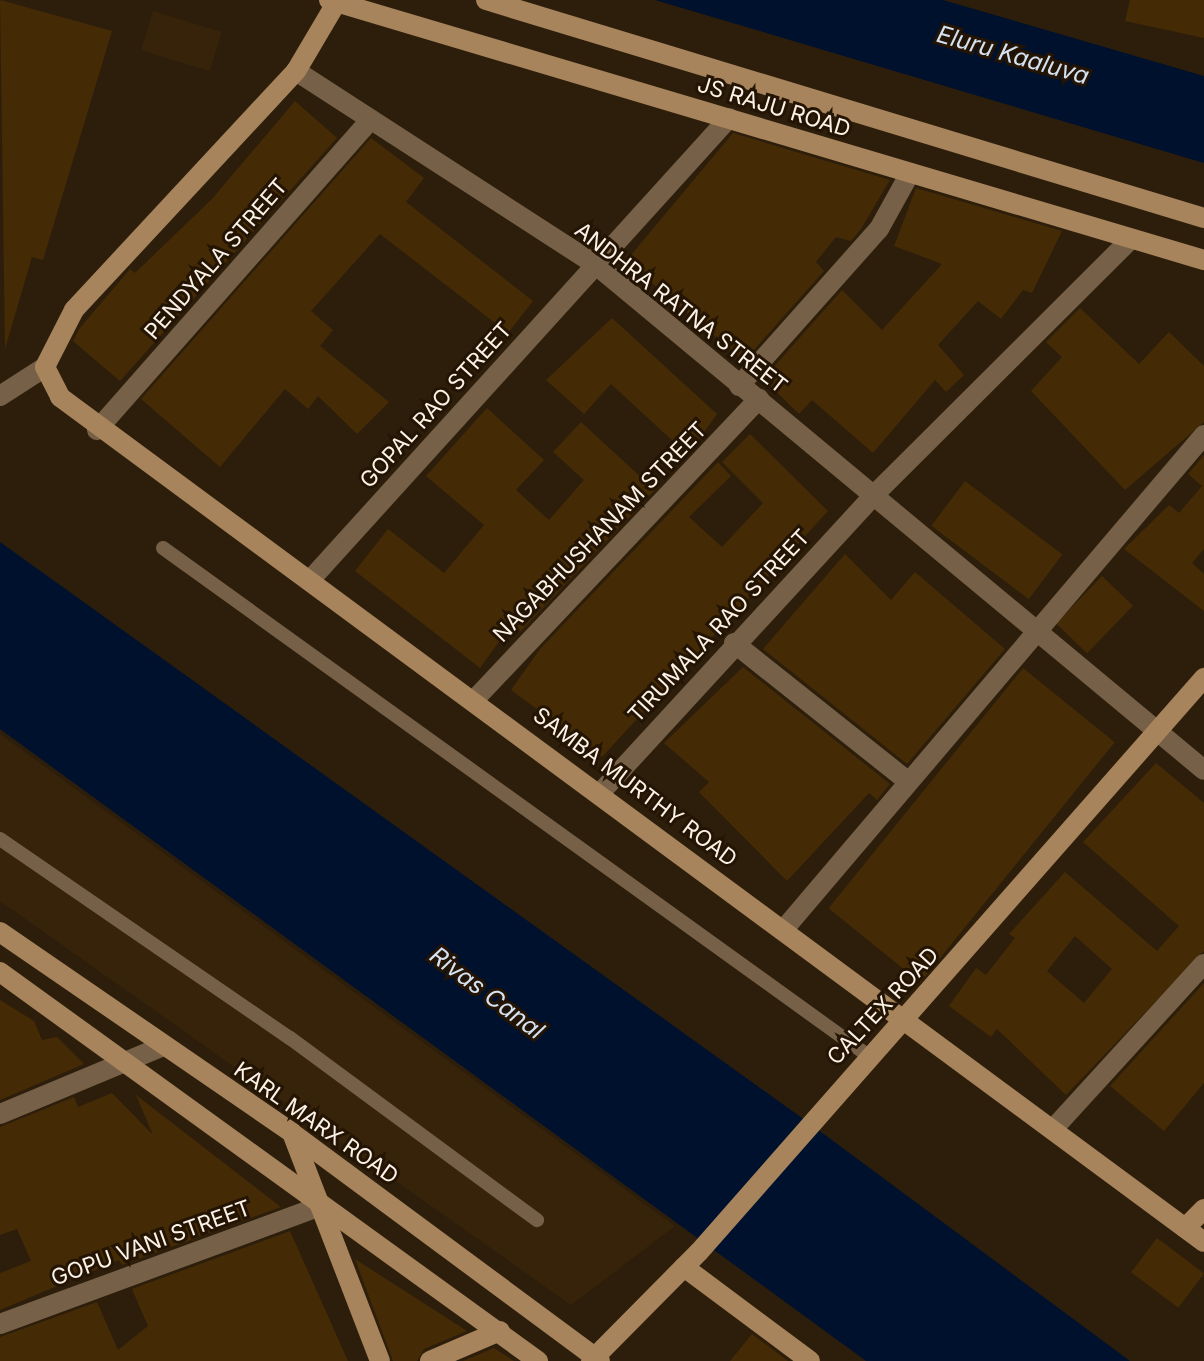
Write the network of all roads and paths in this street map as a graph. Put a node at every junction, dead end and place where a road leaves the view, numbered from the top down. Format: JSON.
{"nodes":[{"id":1,"x":486,"y":0,"type":"edge"},
{"id":2,"x":335,"y":1,"type":"edge"},
{"id":3,"x":296,"y":71,"type":"junction"},
{"id":4,"x":729,"y":118,"type":"junction"},
{"id":5,"x":371,"y":119,"type":"junction"},
{"id":6,"x":910,"y":173,"type":"junction"},
{"id":7,"x":1204,"y":218,"type":"edge"},
{"id":8,"x":1131,"y":239,"type":"junction"},
{"id":9,"x":1204,"y":260,"type":"edge"},
{"id":10,"x":596,"y":265,"type":"junction"},
{"id":11,"x":45,"y":367,"type":"junction"},
{"id":12,"x":739,"y":386,"type":"junction"},
{"id":13,"x":0,"y":396,"type":"edge"},
{"id":14,"x":759,"y":399,"type":"junction"},
{"id":15,"x":97,"y":430,"type":"junction"},
{"id":16,"x":1204,"y":435,"type":"edge"},
{"id":17,"x":874,"y":495,"type":"junction"},
{"id":18,"x":163,"y":548,"type":"dead end"},
{"id":19,"x":312,"y":578,"type":"junction"},
{"id":20,"x":1035,"y":627,"type":"junction"},
{"id":21,"x":734,"y":643,"type":"junction"},
{"id":22,"x":1204,"y":678,"type":"edge"},
{"id":23,"x":476,"y":698,"type":"junction"},
{"id":24,"x":1156,"y":730,"type":"junction"},
{"id":25,"x":1204,"y":770,"type":"edge"},
{"id":26,"x":906,"y":780,"type":"junction"},
{"id":27,"x":601,"y":792,"type":"junction"},
{"id":28,"x":0,"y":839,"type":"edge"},
{"id":29,"x":785,"y":928,"type":"junction"},
{"id":30,"x":0,"y":932,"type":"edge"},
{"id":31,"x":1204,"y":964,"type":"edge"},
{"id":32,"x":0,"y":972,"type":"edge"},
{"id":33,"x":907,"y":1019,"type":"junction"},
{"id":34,"x":163,"y":1046,"type":"junction"},
{"id":35,"x":870,"y":1057,"type":"junction"},
{"id":36,"x":123,"y":1062,"type":"junction"},
{"id":37,"x":0,"y":1114,"type":"edge"},
{"id":38,"x":1054,"y":1128,"type":"junction"},
{"id":39,"x":292,"y":1133,"type":"junction"},
{"id":40,"x":318,"y":1207,"type":"junction"},
{"id":41,"x":1204,"y":1209,"type":"edge"},
{"id":42,"x":537,"y":1220,"type":"dead end"},
{"id":43,"x":1185,"y":1228,"type":"junction"},
{"id":44,"x":1204,"y":1242,"type":"edge"},
{"id":45,"x":692,"y":1260,"type":"junction"},
{"id":46,"x":0,"y":1324,"type":"edge"},
{"id":47,"x":500,"y":1331,"type":"junction"},
{"id":48,"x":595,"y":1360,"type":"edge"},
{"id":49,"x":380,"y":1361,"type":"edge"},
{"id":50,"x":430,"y":1361,"type":"edge"},
{"id":51,"x":538,"y":1361,"type":"edge"},
{"id":52,"x":810,"y":1361,"type":"edge"}],
"edges":[{"from":1,"to":7,"type":"street","name":"JS RAJU ROAD"},
{"from":2,"to":3,"type":"street"},
{"from":2,"to":4,"type":"street","name":"JS RAJU ROAD"},
{"from":3,"to":5,"type":"street","name":"ANDHRA RATNA STREET"},
{"from":3,"to":11,"type":"street"},
{"from":4,"to":6,"type":"street","name":"JS RAJU ROAD"},
{"from":4,"to":10,"type":"street","name":"GOPAL RAO STREET"},
{"from":5,"to":10,"type":"street","name":"ANDHRA RATNA STREET"},
{"from":5,"to":15,"type":"street","name":"PENDYALA STREET"},
{"from":6,"to":8,"type":"street","name":"JS RAJU ROAD"},
{"from":6,"to":12,"type":"street"},
{"from":8,"to":9,"type":"street","name":"JS RAJU ROAD"},
{"from":8,"to":17,"type":"street","name":"TIRUMALA RAO STREET"},
{"from":10,"to":12,"type":"street","name":"ANDHRA RATNA STREET"},
{"from":10,"to":19,"type":"street","name":"GOPAL RAO STREET"},
{"from":11,"to":13,"type":"street"},
{"from":11,"to":15,"type":"street","name":"SAMBA MURTHY ROAD"},
{"from":12,"to":14,"type":"street","name":"ANDHRA RATNA STREET"},
{"from":14,"to":17,"type":"street","name":"ANDHRA RATNA STREET"},
{"from":14,"to":23,"type":"street","name":"NAGABHUSHANAM STREET"},
{"from":15,"to":19,"type":"street","name":"SAMBA MURTHY ROAD"},
{"from":16,"to":20,"type":"street"},
{"from":17,"to":20,"type":"street","name":"ANDHRA RATNA STREET"},
{"from":17,"to":21,"type":"street","name":"TIRUMALA RAO STREET"},
{"from":18,"to":35,"type":"lane"},
{"from":19,"to":23,"type":"street","name":"SAMBA MURTHY ROAD"},
{"from":20,"to":24,"type":"street","name":"ANDHRA RATNA STREET"},
{"from":20,"to":26,"type":"street"},
{"from":21,"to":26,"type":"street"},
{"from":21,"to":27,"type":"street","name":"TIRUMALA RAO STREET"},
{"from":22,"to":24,"type":"street","name":"CALTEX ROAD"},
{"from":23,"to":27,"type":"street","name":"SAMBA MURTHY ROAD"},
{"from":24,"to":25,"type":"street","name":"ANDHRA RATNA STREET"},
{"from":24,"to":33,"type":"street","name":"CALTEX ROAD"},
{"from":26,"to":29,"type":"street"},
{"from":27,"to":29,"type":"street","name":"SAMBA MURTHY ROAD"},
{"from":28,"to":42,"type":"lane"},
{"from":29,"to":33,"type":"street","name":"SAMBA MURTHY ROAD"},
{"from":30,"to":34,"type":"street","name":"KARL MARX ROAD"},
{"from":31,"to":38,"type":"street"},
{"from":32,"to":36,"type":"street"},
{"from":33,"to":35,"type":"street","name":"CALTEX ROAD"},
{"from":33,"to":38,"type":"street","name":"SAMBA MURTHY ROAD"},
{"from":34,"to":36,"type":"street"},
{"from":34,"to":39,"type":"street","name":"KARL MARX ROAD"},
{"from":35,"to":45,"type":"street","name":"CALTEX ROAD"},
{"from":36,"to":37,"type":"street"},
{"from":36,"to":40,"type":"street"},
{"from":38,"to":43,"type":"street","name":"SAMBA MURTHY ROAD"},
{"from":39,"to":40,"type":"street"},
{"from":39,"to":48,"type":"street","name":"KARL MARX ROAD"},
{"from":40,"to":46,"type":"street","name":"GOPU VANI STREET"},
{"from":40,"to":47,"type":"street"},
{"from":40,"to":49,"type":"street"},
{"from":41,"to":43,"type":"street"},
{"from":43,"to":44,"type":"street","name":"SAMBA MURTHY ROAD"},
{"from":45,"to":48,"type":"street","name":"CALTEX ROAD"},
{"from":45,"to":52,"type":"street"},
{"from":47,"to":50,"type":"street"},
{"from":47,"to":51,"type":"street"}]}
